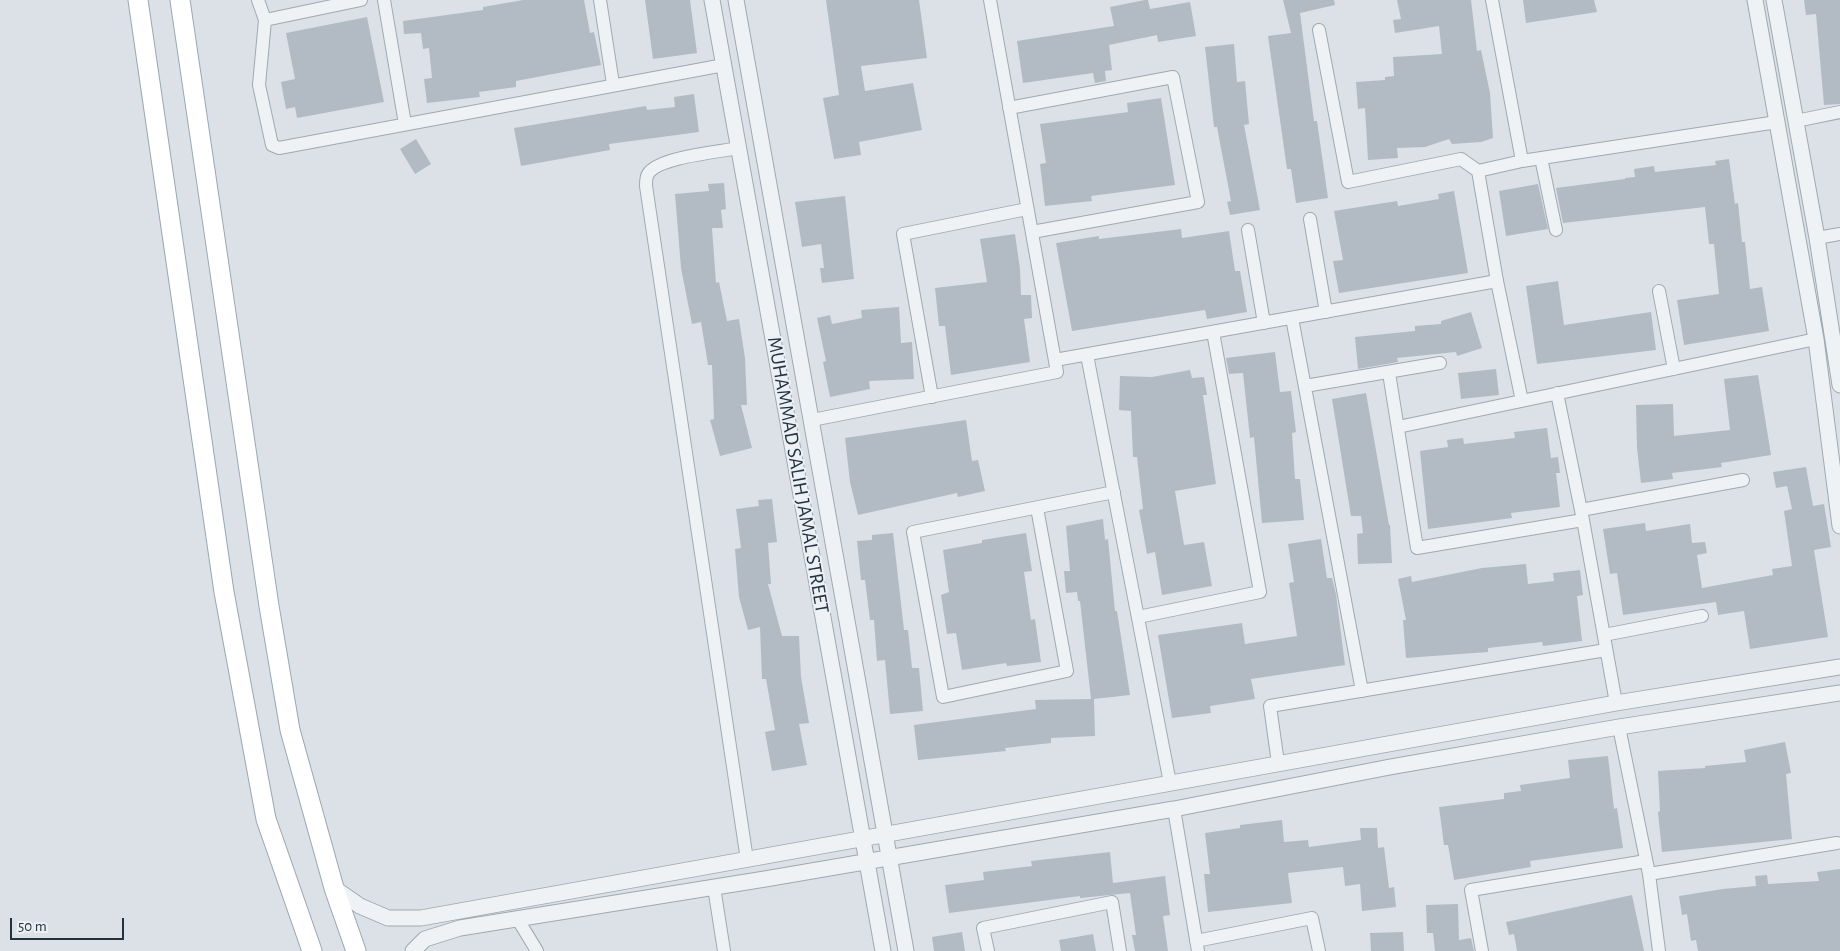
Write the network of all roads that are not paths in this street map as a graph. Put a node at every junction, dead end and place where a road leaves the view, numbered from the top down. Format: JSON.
{"nodes":[{"id":1,"x":138,"y":0,"type":"edge"},
{"id":2,"x":180,"y":0,"type":"edge"},
{"id":3,"x":258,"y":0,"type":"edge"},
{"id":4,"x":361,"y":0,"type":"edge"},
{"id":5,"x":384,"y":0,"type":"edge"},
{"id":6,"x":600,"y":0,"type":"edge"},
{"id":7,"x":712,"y":0,"type":"edge"},
{"id":8,"x":736,"y":0,"type":"edge"},
{"id":9,"x":990,"y":0,"type":"edge"},
{"id":10,"x":1492,"y":0,"type":"edge"},
{"id":11,"x":1755,"y":0,"type":"edge"},
{"id":12,"x":1774,"y":0,"type":"edge"},
{"id":13,"x":265,"y":20,"type":"junction"},
{"id":14,"x":1319,"y":30,"type":"dead end"},
{"id":15,"x":724,"y":65,"type":"junction"},
{"id":16,"x":613,"y":84,"type":"junction"},
{"id":17,"x":1009,"y":108,"type":"junction"},
{"id":18,"x":1840,"y":112,"type":"edge"},
{"id":19,"x":1796,"y":121,"type":"junction"},
{"id":20,"x":1777,"y":122,"type":"junction"},
{"id":21,"x":405,"y":124,"type":"junction"},
{"id":22,"x":739,"y":148,"type":"junction"},
{"id":23,"x":1541,"y":158,"type":"junction"},
{"id":24,"x":1522,"y":161,"type":"junction"},
{"id":25,"x":1478,"y":170,"type":"junction"},
{"id":26,"x":1027,"y":209,"type":"junction"},
{"id":27,"x":1310,"y":219,"type":"dead end"},
{"id":28,"x":1248,"y":230,"type":"dead end"},
{"id":29,"x":1556,"y":230,"type":"dead end"},
{"id":30,"x":1032,"y":232,"type":"junction"},
{"id":31,"x":1840,"y":234,"type":"edge"},
{"id":32,"x":1817,"y":238,"type":"junction"},
{"id":33,"x":1497,"y":281,"type":"junction"},
{"id":34,"x":1659,"y":290,"type":"dead end"},
{"id":35,"x":1326,"y":312,"type":"junction"},
{"id":36,"x":1292,"y":318,"type":"junction"},
{"id":37,"x":1264,"y":323,"type":"junction"},
{"id":38,"x":1214,"y":332,"type":"junction"},
{"id":39,"x":1816,"y":339,"type":"junction"},
{"id":40,"x":1087,"y":355,"type":"junction"},
{"id":41,"x":1055,"y":360,"type":"junction"},
{"id":42,"x":1440,"y":364,"type":"dead end"},
{"id":43,"x":1674,"y":369,"type":"junction"},
{"id":44,"x":1389,"y":373,"type":"junction"},
{"id":45,"x":1840,"y":385,"type":"edge"},
{"id":46,"x":1304,"y":386,"type":"junction"},
{"id":47,"x":1557,"y":393,"type":"junction"},
{"id":48,"x":932,"y":397,"type":"junction"},
{"id":49,"x":1522,"y":401,"type":"junction"},
{"id":50,"x":812,"y":420,"type":"junction"},
{"id":51,"x":1398,"y":427,"type":"junction"},
{"id":52,"x":1742,"y":480,"type":"dead end"},
{"id":53,"x":1114,"y":492,"type":"junction"},
{"id":54,"x":1037,"y":508,"type":"junction"},
{"id":55,"x":1582,"y":515,"type":"junction"},
{"id":56,"x":1840,"y":526,"type":"edge"},
{"id":57,"x":1702,"y":616,"type":"dead end"},
{"id":58,"x":1138,"y":617,"type":"junction"},
{"id":59,"x":1604,"y":635,"type":"junction"},
{"id":60,"x":1606,"y":650,"type":"junction"},
{"id":61,"x":1840,"y":667,"type":"edge"},
{"id":62,"x":1362,"y":691,"type":"junction"},
{"id":63,"x":1840,"y":693,"type":"edge"},
{"id":64,"x":1616,"y":703,"type":"junction"},
{"id":65,"x":1618,"y":726,"type":"junction"},
{"id":66,"x":1278,"y":763,"type":"junction"},
{"id":67,"x":1170,"y":782,"type":"junction"},
{"id":68,"x":1174,"y":809,"type":"junction"},
{"id":69,"x":886,"y":834,"type":"junction"},
{"id":70,"x":864,"y":838,"type":"junction"},
{"id":71,"x":1837,"y":843,"type":"dead end"},
{"id":72,"x":890,"y":858,"type":"junction"},
{"id":73,"x":747,"y":860,"type":"junction"},
{"id":74,"x":1646,"y":861,"type":"junction"},
{"id":75,"x":868,"y":862,"type":"junction"},
{"id":76,"x":1649,"y":874,"type":"junction"},
{"id":77,"x":714,"y":887,"type":"junction"},
{"id":78,"x":334,"y":888,"type":"junction"},
{"id":79,"x":517,"y":918,"type":"junction"},
{"id":80,"x":1197,"y":946,"type":"edge"},
{"id":81,"x":312,"y":951,"type":"edge"},
{"id":82,"x":356,"y":951,"type":"edge"},
{"id":83,"x":414,"y":951,"type":"edge"},
{"id":84,"x":537,"y":951,"type":"edge"},
{"id":85,"x":724,"y":951,"type":"edge"},
{"id":86,"x":883,"y":951,"type":"edge"},
{"id":87,"x":906,"y":951,"type":"edge"},
{"id":88,"x":988,"y":951,"type":"edge"},
{"id":89,"x":1120,"y":951,"type":"edge"},
{"id":90,"x":1319,"y":951,"type":"edge"},
{"id":91,"x":1482,"y":951,"type":"edge"},
{"id":92,"x":1659,"y":951,"type":"edge"}],
"edges":[{"from":1,"to":81,"type":"main road"},
{"from":2,"to":78,"type":"main road"},
{"from":3,"to":13,"type":"street"},
{"from":4,"to":13,"type":"street"},
{"from":5,"to":21,"type":"street"},
{"from":6,"to":16,"type":"street"},
{"from":7,"to":15,"type":"street","name":"MUHAMMAD SALIH JAMAL STREET"},
{"from":8,"to":50,"type":"street","name":"MUHAMMAD SALIH JAMAL STREET"},
{"from":9,"to":17,"type":"street"},
{"from":10,"to":24,"type":"street"},
{"from":11,"to":20,"type":"street"},
{"from":12,"to":19,"type":"street"},
{"from":13,"to":21,"type":"street"},
{"from":14,"to":25,"type":"street"},
{"from":15,"to":16,"type":"street"},
{"from":15,"to":22,"type":"street","name":"MUHAMMAD SALIH JAMAL STREET"},
{"from":16,"to":21,"type":"street"},
{"from":17,"to":26,"type":"street"},
{"from":17,"to":30,"type":"street"},
{"from":18,"to":19,"type":"street"},
{"from":19,"to":32,"type":"street"},
{"from":20,"to":23,"type":"street"},
{"from":20,"to":39,"type":"street"},
{"from":22,"to":70,"type":"street","name":"MUHAMMAD SALIH JAMAL STREET"},
{"from":22,"to":73,"type":"street"},
{"from":23,"to":24,"type":"street"},
{"from":23,"to":29,"type":"street"},
{"from":24,"to":25,"type":"street"},
{"from":25,"to":33,"type":"street"},
{"from":26,"to":30,"type":"street"},
{"from":26,"to":48,"type":"street"},
{"from":27,"to":35,"type":"street"},
{"from":28,"to":37,"type":"street"},
{"from":30,"to":41,"type":"street"},
{"from":31,"to":32,"type":"street"},
{"from":32,"to":45,"type":"street"},
{"from":33,"to":35,"type":"street"},
{"from":33,"to":49,"type":"street"},
{"from":34,"to":43,"type":"street"},
{"from":35,"to":36,"type":"street"},
{"from":36,"to":37,"type":"street"},
{"from":36,"to":46,"type":"street"},
{"from":37,"to":38,"type":"street"},
{"from":38,"to":40,"type":"street"},
{"from":38,"to":58,"type":"street"},
{"from":39,"to":43,"type":"street"},
{"from":39,"to":56,"type":"street"},
{"from":40,"to":41,"type":"street"},
{"from":40,"to":53,"type":"street"},
{"from":41,"to":48,"type":"street"},
{"from":42,"to":44,"type":"street"},
{"from":43,"to":47,"type":"street"},
{"from":44,"to":46,"type":"street"},
{"from":44,"to":51,"type":"street"},
{"from":46,"to":62,"type":"street"},
{"from":47,"to":49,"type":"street"},
{"from":47,"to":55,"type":"street"},
{"from":48,"to":50,"type":"street"},
{"from":49,"to":51,"type":"street"},
{"from":50,"to":69,"type":"street","name":"MUHAMMAD SALIH JAMAL STREET"},
{"from":51,"to":55,"type":"street"},
{"from":52,"to":55,"type":"street"},
{"from":53,"to":54,"type":"street"},
{"from":53,"to":58,"type":"street"},
{"from":54,"to":54,"type":"street"},
{"from":55,"to":59,"type":"street"},
{"from":57,"to":59,"type":"street"},
{"from":58,"to":67,"type":"street"},
{"from":59,"to":60,"type":"street"},
{"from":60,"to":62,"type":"street"},
{"from":60,"to":64,"type":"street"},
{"from":61,"to":64,"type":"street"},
{"from":62,"to":66,"type":"street"},
{"from":63,"to":65,"type":"street"},
{"from":64,"to":66,"type":"street"},
{"from":65,"to":68,"type":"street"},
{"from":65,"to":74,"type":"street"},
{"from":66,"to":67,"type":"street"},
{"from":67,"to":69,"type":"street"},
{"from":68,"to":72,"type":"street"},
{"from":68,"to":80,"type":"street"},
{"from":69,"to":70,"type":"street"},
{"from":69,"to":72,"type":"street","name":"MUHAMMAD SALIH JAMAL STREET"},
{"from":70,"to":73,"type":"street"},
{"from":70,"to":75,"type":"street","name":"MUHAMMAD SALIH JAMAL STREET"},
{"from":71,"to":76,"type":"street"},
{"from":72,"to":75,"type":"street"},
{"from":72,"to":87,"type":"street","name":"MUHAMMAD SALIH JAMAL STREET"},
{"from":73,"to":78,"type":"street"},
{"from":74,"to":76,"type":"street"},
{"from":74,"to":91,"type":"street"},
{"from":75,"to":77,"type":"street"},
{"from":75,"to":86,"type":"street","name":"MUHAMMAD SALIH JAMAL STREET"},
{"from":76,"to":92,"type":"street"},
{"from":77,"to":79,"type":"street"},
{"from":77,"to":85,"type":"street"},
{"from":78,"to":82,"type":"main road"},
{"from":79,"to":83,"type":"street"},
{"from":79,"to":84,"type":"street"},
{"from":80,"to":90,"type":"street"},
{"from":88,"to":89,"type":"street"}]}
